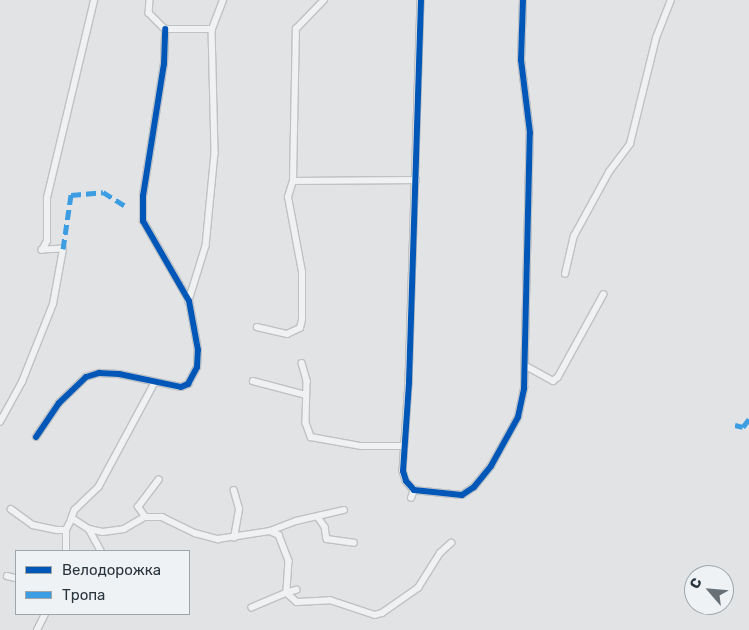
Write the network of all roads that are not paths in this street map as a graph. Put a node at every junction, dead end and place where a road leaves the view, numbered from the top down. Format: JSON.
{"nodes":[{"id":1,"x":94,"y":0,"type":"edge"},
{"id":2,"x":150,"y":0,"type":"edge"},
{"id":3,"x":223,"y":0,"type":"edge"},
{"id":4,"x":324,"y":0,"type":"edge"},
{"id":5,"x":421,"y":0,"type":"edge"},
{"id":6,"x":523,"y":0,"type":"edge"},
{"id":7,"x":671,"y":0,"type":"edge"},
{"id":8,"x":165,"y":29,"type":"junction"},
{"id":9,"x":212,"y":29,"type":"junction"},
{"id":10,"x":416,"y":180,"type":"junction"},
{"id":11,"x":285,"y":181,"type":"dead end"},
{"id":12,"x":293,"y":181,"type":"junction"},
{"id":13,"x":288,"y":187,"type":"junction"},
{"id":14,"x":565,"y":274,"type":"dead end"},
{"id":15,"x":603,"y":295,"type":"dead end"},
{"id":16,"x":189,"y":301,"type":"junction"},
{"id":17,"x":256,"y":327,"type":"dead end"},
{"id":18,"x":302,"y":363,"type":"dead end"},
{"id":19,"x":526,"y":366,"type":"junction"},
{"id":20,"x":253,"y":381,"type":"dead end"},
{"id":21,"x":155,"y":383,"type":"junction"},
{"id":22,"x":306,"y":395,"type":"junction"},
{"id":23,"x":0,"y":422,"type":"edge"},
{"id":24,"x":36,"y":437,"type":"dead end"},
{"id":25,"x":403,"y":446,"type":"junction"},
{"id":26,"x":158,"y":480,"type":"dead end"},
{"id":27,"x":414,"y":490,"type":"junction"},
{"id":28,"x":234,"y":491,"type":"dead end"},
{"id":29,"x":411,"y":498,"type":"dead end"},
{"id":30,"x":11,"y":509,"type":"dead end"},
{"id":31,"x":344,"y":510,"type":"dead end"},
{"id":32,"x":145,"y":517,"type":"junction"},
{"id":33,"x":318,"y":517,"type":"junction"},
{"id":34,"x":72,"y":518,"type":"junction"},
{"id":35,"x":89,"y":529,"type":"junction"},
{"id":36,"x":66,"y":530,"type":"junction"},
{"id":37,"x":270,"y":531,"type":"junction"},
{"id":38,"x":234,"y":538,"type":"junction"},
{"id":39,"x":354,"y":543,"type":"dead end"},
{"id":40,"x":451,"y":543,"type":"dead end"},
{"id":41,"x":66,"y":550,"type":"edge"},
{"id":42,"x":100,"y":550,"type":"edge"},
{"id":43,"x":7,"y":576,"type":"dead end"},
{"id":44,"x":15,"y":578,"type":"edge"},
{"id":45,"x":297,"y":590,"type":"dead end"},
{"id":46,"x":287,"y":593,"type":"junction"},
{"id":47,"x":252,"y":608,"type":"dead end"},
{"id":48,"x":44,"y":615,"type":"edge"},
{"id":49,"x":37,"y":630,"type":"edge"}],
"edges":[{"from":1,"to":23,"type":"street"},
{"from":2,"to":8,"type":"street"},
{"from":3,"to":9,"type":"street"},
{"from":4,"to":12,"type":"street"},
{"from":5,"to":10,"type":"street"},
{"from":6,"to":19,"type":"street"},
{"from":7,"to":14,"type":"street"},
{"from":8,"to":9,"type":"street"},
{"from":8,"to":16,"type":"street"},
{"from":9,"to":16,"type":"street"},
{"from":10,"to":12,"type":"street"},
{"from":10,"to":25,"type":"street"},
{"from":11,"to":13,"type":"street"},
{"from":12,"to":13,"type":"street"},
{"from":13,"to":17,"type":"street"},
{"from":15,"to":19,"type":"street"},
{"from":16,"to":21,"type":"street"},
{"from":18,"to":22,"type":"street"},
{"from":19,"to":27,"type":"street"},
{"from":20,"to":22,"type":"street"},
{"from":21,"to":24,"type":"street"},
{"from":21,"to":34,"type":"street"},
{"from":22,"to":25,"type":"street"},
{"from":25,"to":27,"type":"street"},
{"from":26,"to":32,"type":"street"},
{"from":27,"to":29,"type":"street"},
{"from":28,"to":38,"type":"street"},
{"from":30,"to":36,"type":"street"},
{"from":31,"to":33,"type":"street"},
{"from":32,"to":35,"type":"street"},
{"from":32,"to":38,"type":"street"},
{"from":33,"to":37,"type":"street"},
{"from":33,"to":39,"type":"street"},
{"from":34,"to":35,"type":"street"},
{"from":34,"to":36,"type":"street"},
{"from":35,"to":42,"type":"street"},
{"from":36,"to":41,"type":"street"},
{"from":37,"to":38,"type":"street"},
{"from":37,"to":46,"type":"street"},
{"from":40,"to":46,"type":"street"},
{"from":43,"to":44,"type":"street"},
{"from":45,"to":46,"type":"street"},
{"from":46,"to":47,"type":"street"},
{"from":48,"to":49,"type":"street"}]}
